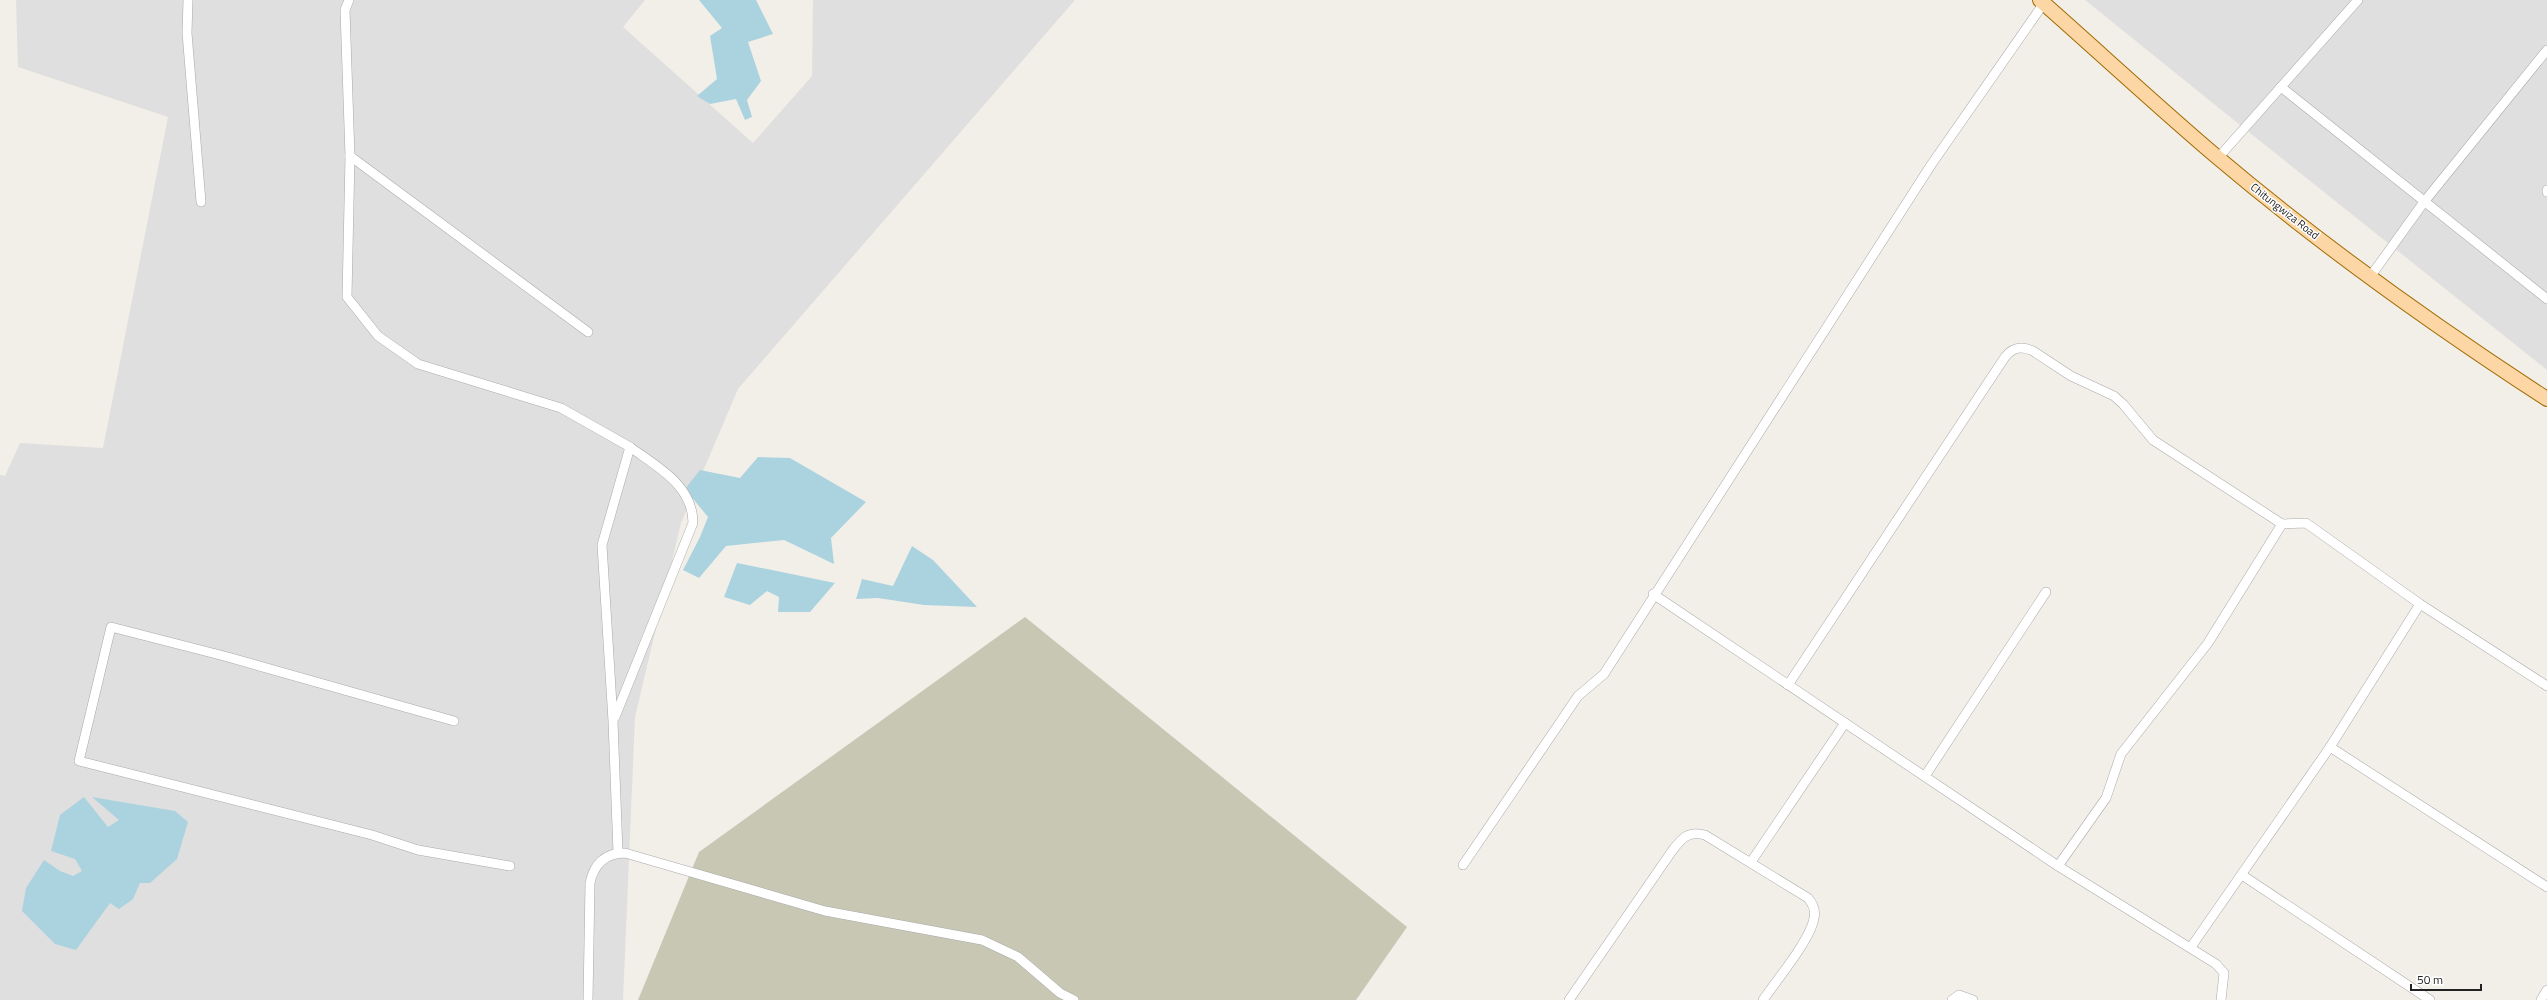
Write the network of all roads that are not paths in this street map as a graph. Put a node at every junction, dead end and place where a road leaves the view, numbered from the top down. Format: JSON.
{"nodes":[{"id":1,"x":188,"y":0,"type":"edge"},
{"id":2,"x":349,"y":0,"type":"edge"},
{"id":3,"x":2358,"y":0,"type":"edge"},
{"id":4,"x":2042,"y":2,"type":"edge"},
{"id":5,"x":2547,"y":50,"type":"edge"},
{"id":6,"x":2280,"y":87,"type":"junction"},
{"id":7,"x":350,"y":156,"type":"junction"},
{"id":8,"x":2218,"y":158,"type":"junction"},
{"id":9,"x":201,"y":202,"type":"dead end"},
{"id":10,"x":2424,"y":202,"type":"junction"},
{"id":11,"x":2370,"y":277,"type":"junction"},
{"id":12,"x":2547,"y":299,"type":"edge"},
{"id":13,"x":588,"y":332,"type":"dead end"},
{"id":14,"x":2547,"y":399,"type":"edge"},
{"id":15,"x":630,"y":447,"type":"junction"},
{"id":16,"x":2282,"y":524,"type":"junction"},
{"id":17,"x":2046,"y":592,"type":"dead end"},
{"id":18,"x":1653,"y":594,"type":"junction"},
{"id":19,"x":2420,"y":604,"type":"junction"},
{"id":20,"x":1788,"y":685,"type":"junction"},
{"id":21,"x":2547,"y":686,"type":"edge"},
{"id":22,"x":454,"y":721,"type":"dead end"},
{"id":23,"x":613,"y":721,"type":"junction"},
{"id":24,"x":1845,"y":723,"type":"junction"},
{"id":25,"x":2330,"y":747,"type":"junction"},
{"id":26,"x":1925,"y":776,"type":"junction"},
{"id":27,"x":618,"y":853,"type":"junction"},
{"id":28,"x":1751,"y":862,"type":"junction"},
{"id":29,"x":1463,"y":865,"type":"dead end"},
{"id":30,"x":510,"y":866,"type":"dead end"},
{"id":31,"x":2058,"y":866,"type":"junction"},
{"id":32,"x":2242,"y":875,"type":"junction"},
{"id":33,"x":2547,"y":886,"type":"edge"},
{"id":34,"x":2191,"y":947,"type":"junction"},
{"id":35,"x":2547,"y":990,"type":"edge"},
{"id":36,"x":588,"y":1000,"type":"edge"},
{"id":37,"x":1074,"y":1000,"type":"edge"},
{"id":38,"x":1569,"y":1000,"type":"edge"},
{"id":39,"x":1763,"y":1000,"type":"edge"},
{"id":40,"x":1952,"y":1000,"type":"edge"},
{"id":41,"x":1973,"y":1000,"type":"edge"},
{"id":42,"x":2221,"y":1000,"type":"edge"},
{"id":43,"x":2430,"y":1000,"type":"edge"},
{"id":44,"x":2541,"y":1000,"type":"edge"}],
"edges":[{"from":1,"to":9,"type":"street"},
{"from":2,"to":7,"type":"street"},
{"from":3,"to":6,"type":"street"},
{"from":4,"to":8,"type":"main road","name":"Chitungwiza Road"},
{"from":4,"to":18,"type":"street"},
{"from":5,"to":10,"type":"street"},
{"from":6,"to":8,"type":"street"},
{"from":6,"to":10,"type":"street"},
{"from":7,"to":13,"type":"street"},
{"from":7,"to":15,"type":"street"},
{"from":8,"to":11,"type":"main road","name":"Chitungwiza Road"},
{"from":10,"to":11,"type":"street"},
{"from":10,"to":12,"type":"street"},
{"from":11,"to":14,"type":"main road","name":"Chitungwiza Road"},
{"from":15,"to":23,"type":"street"},
{"from":15,"to":23,"type":"street"},
{"from":16,"to":19,"type":"street"},
{"from":16,"to":20,"type":"street"},
{"from":16,"to":31,"type":"street"},
{"from":17,"to":26,"type":"street"},
{"from":18,"to":20,"type":"street"},
{"from":18,"to":29,"type":"street"},
{"from":19,"to":21,"type":"street"},
{"from":19,"to":25,"type":"street"},
{"from":20,"to":24,"type":"street"},
{"from":22,"to":30,"type":"street"},
{"from":23,"to":27,"type":"street"},
{"from":24,"to":26,"type":"street"},
{"from":24,"to":28,"type":"street"},
{"from":25,"to":32,"type":"street"},
{"from":25,"to":33,"type":"street"},
{"from":26,"to":31,"type":"street"},
{"from":27,"to":36,"type":"street"},
{"from":27,"to":37,"type":"street"},
{"from":28,"to":38,"type":"street"},
{"from":28,"to":39,"type":"street"},
{"from":31,"to":34,"type":"street"},
{"from":32,"to":34,"type":"street"},
{"from":32,"to":43,"type":"street"},
{"from":34,"to":42,"type":"street"},
{"from":35,"to":44,"type":"street"},
{"from":40,"to":41,"type":"street"}]}
